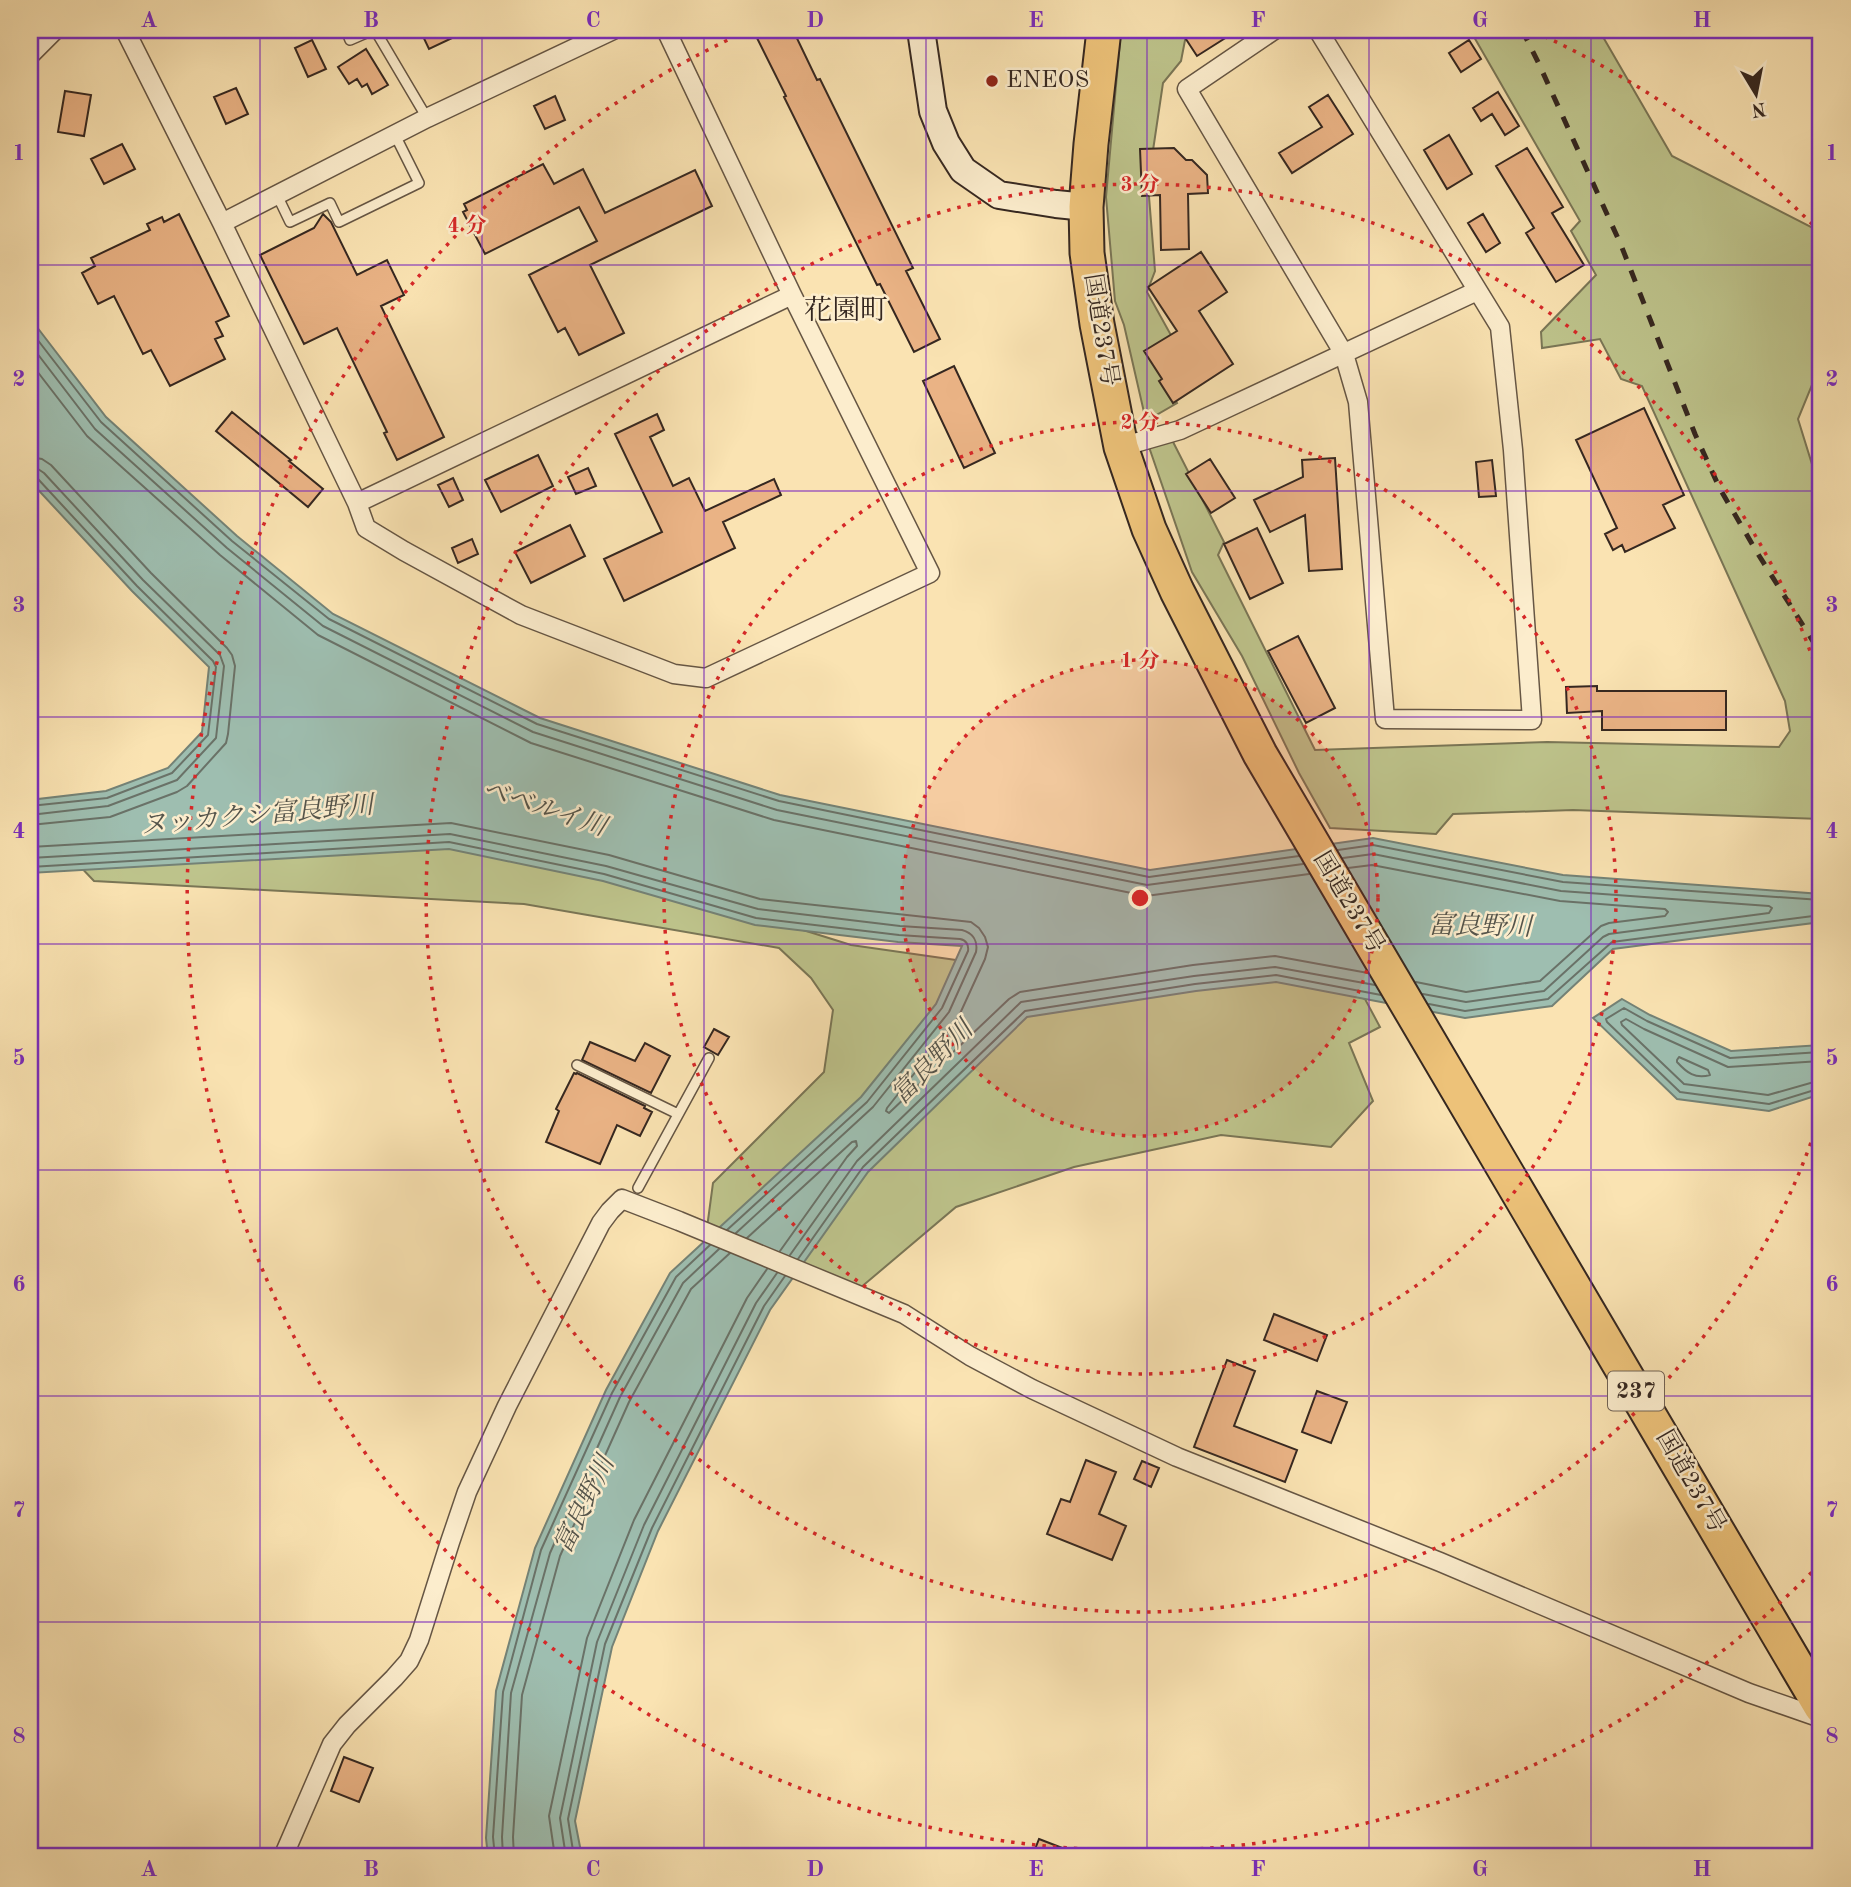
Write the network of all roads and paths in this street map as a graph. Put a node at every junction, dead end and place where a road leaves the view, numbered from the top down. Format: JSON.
{"nodes":[{"id":1,"x":55,"y":30,"type":"edge"},
{"id":2,"x":125,"y":30,"type":"edge"},
{"id":3,"x":346,"y":30,"type":"edge"},
{"id":4,"x":374,"y":30,"type":"edge"},
{"id":5,"x":613,"y":30,"type":"edge"},
{"id":6,"x":666,"y":30,"type":"edge"},
{"id":7,"x":921,"y":30,"type":"edge"},
{"id":8,"x":1104,"y":30,"type":"edge"},
{"id":9,"x":1274,"y":30,"type":"edge"},
{"id":10,"x":1318,"y":30,"type":"edge"},
{"id":11,"x":30,"y":55,"type":"edge"},
{"id":12,"x":427,"y":118,"type":"junction"},
{"id":13,"x":395,"y":135,"type":"junction"},
{"id":14,"x":277,"y":195,"type":"junction"},
{"id":15,"x":1086,"y":207,"type":"junction"},
{"id":16,"x":222,"y":223,"type":"junction"},
{"id":17,"x":1477,"y":291,"type":"junction"},
{"id":18,"x":792,"y":295,"type":"junction"},
{"id":19,"x":1344,"y":354,"type":"junction"},
{"id":20,"x":1121,"y":447,"type":"junction"},
{"id":21,"x":356,"y":503,"type":"junction"},
{"id":22,"x":709,"y":1058,"type":"dead end"},
{"id":23,"x":577,"y":1065,"type":"dead end"},
{"id":24,"x":678,"y":1114,"type":"junction"},
{"id":25,"x":639,"y":1197,"type":"junction"},
{"id":26,"x":1821,"y":1707,"type":"edge"},
{"id":27,"x":1821,"y":1718,"type":"edge"},
{"id":28,"x":283,"y":1857,"type":"edge"}],
"edges":[{"from":1,"to":11,"type":"street"},
{"from":2,"to":16,"type":"street"},
{"from":3,"to":4,"type":"lane"},
{"from":4,"to":12,"type":"lane"},
{"from":5,"to":12,"type":"street"},
{"from":6,"to":18,"type":"street"},
{"from":7,"to":15,"type":"street"},
{"from":8,"to":15,"type":"highway","name":"国道237号","number":"237"},
{"from":9,"to":19,"type":"street"},
{"from":10,"to":17,"type":"street"},
{"from":12,"to":13,"type":"street"},
{"from":13,"to":14,"type":"street"},
{"from":13,"to":14,"type":"lane"},
{"from":14,"to":16,"type":"street"},
{"from":15,"to":20,"type":"highway","name":"国道237号","number":"237"},
{"from":16,"to":21,"type":"street"},
{"from":17,"to":19,"type":"street"},
{"from":17,"to":19,"type":"street"},
{"from":18,"to":21,"type":"street"},
{"from":18,"to":21,"type":"street"},
{"from":19,"to":20,"type":"street"},
{"from":20,"to":26,"type":"highway","name":"国道237号","number":"237"},
{"from":22,"to":24,"type":"lane"},
{"from":23,"to":24,"type":"lane"},
{"from":24,"to":25,"type":"lane"},
{"from":25,"to":27,"type":"street"},
{"from":25,"to":28,"type":"street"}]}
